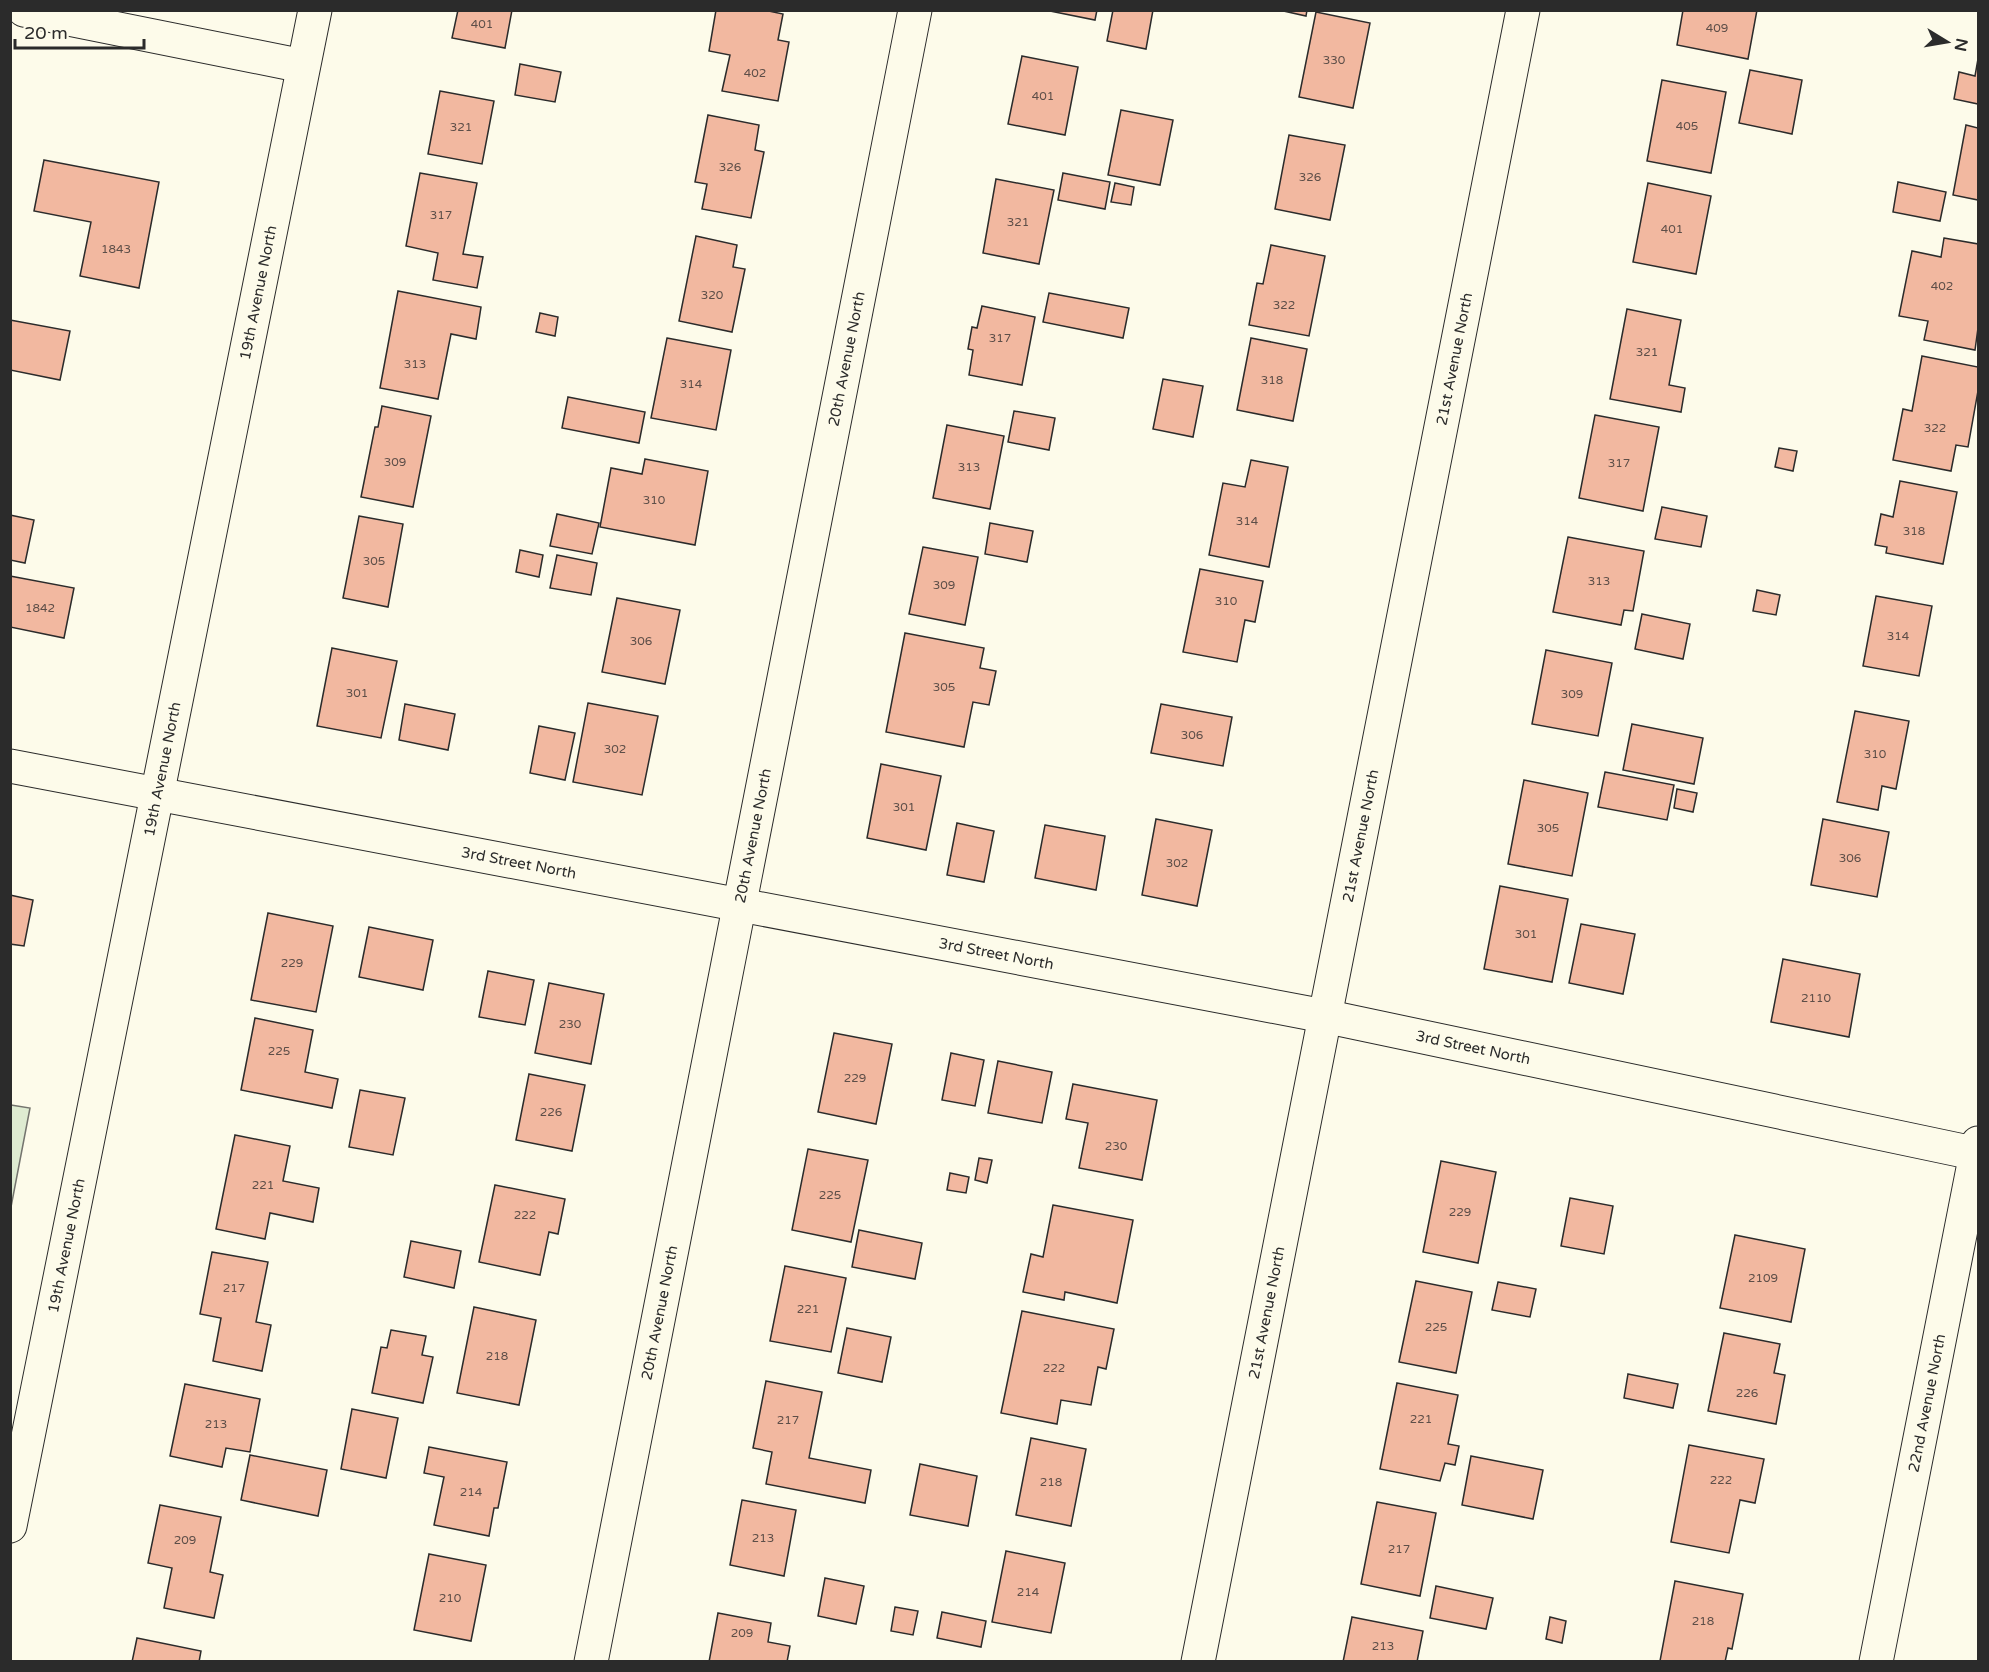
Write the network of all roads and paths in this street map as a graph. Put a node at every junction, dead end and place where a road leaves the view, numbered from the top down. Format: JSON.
{"nodes":[{"id":1,"x":24,"y":10,"type":"edge"},
{"id":2,"x":315,"y":10,"type":"edge"},
{"id":3,"x":915,"y":10,"type":"edge"},
{"id":4,"x":1523,"y":10,"type":"edge"},
{"id":5,"x":303,"y":66,"type":"junction"},
{"id":6,"x":10,"y":766,"type":"edge"},
{"id":7,"x":158,"y":794,"type":"junction"},
{"id":8,"x":740,"y":904,"type":"junction"},
{"id":9,"x":1324,"y":1016,"type":"junction"},
{"id":10,"x":1978,"y":1150,"type":"edge"},
{"id":11,"x":10,"y":1526,"type":"edge"},
{"id":12,"x":591,"y":1662,"type":"edge"},
{"id":13,"x":1198,"y":1662,"type":"edge"},
{"id":14,"x":1876,"y":1662,"type":"edge"}],
"edges":[{"from":1,"to":5,"type":"street"},
{"from":2,"to":5,"type":"street","name":"19th Avenue North"},
{"from":3,"to":8,"type":"street","name":"20th Avenue North"},
{"from":4,"to":9,"type":"street","name":"21st Avenue North"},
{"from":5,"to":7,"type":"street","name":"19th Avenue North"},
{"from":6,"to":7,"type":"street","name":"3rd Street North"},
{"from":7,"to":8,"type":"street","name":"3rd Street North"},
{"from":7,"to":11,"type":"street","name":"19th Avenue North"},
{"from":8,"to":9,"type":"street","name":"3rd Street North"},
{"from":8,"to":12,"type":"street","name":"20th Avenue North"},
{"from":9,"to":10,"type":"street","name":"3rd Street North"},
{"from":9,"to":13,"type":"street","name":"21st Avenue North"},
{"from":10,"to":14,"type":"street","name":"22nd Avenue North"}]}
